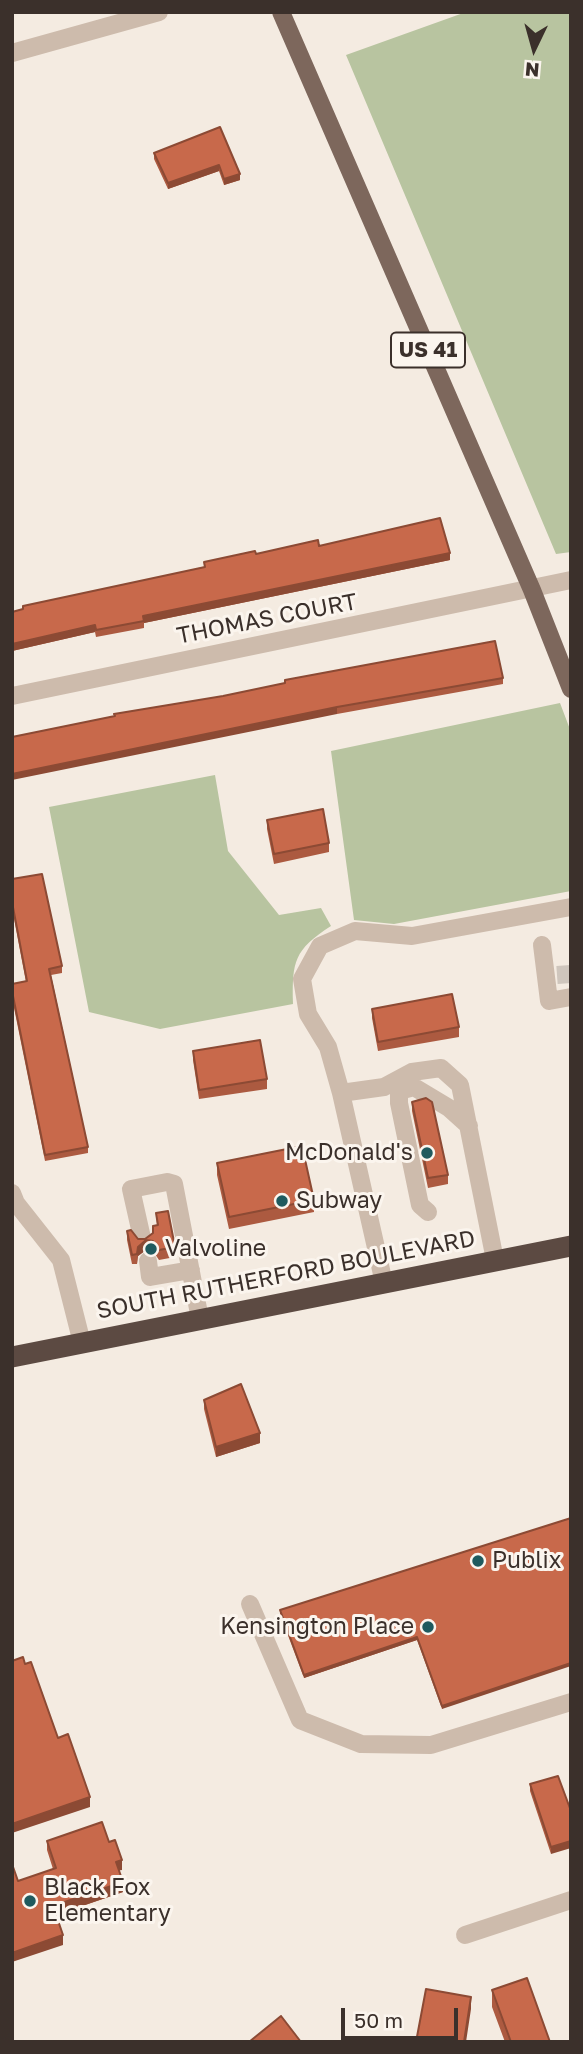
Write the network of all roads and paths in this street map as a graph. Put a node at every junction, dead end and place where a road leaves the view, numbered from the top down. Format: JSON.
{"nodes":[{"id":1,"x":159,"y":12,"type":"edge"},
{"id":2,"x":281,"y":12,"type":"edge"},
{"id":3,"x":12,"y":53,"type":"edge"},
{"id":4,"x":571,"y":580,"type":"edge"},
{"id":5,"x":533,"y":590,"type":"junction"},
{"id":6,"x":571,"y":689,"type":"edge"},
{"id":7,"x":12,"y":696,"type":"edge"},
{"id":8,"x":571,"y":907,"type":"edge"},
{"id":9,"x":542,"y":945,"type":"dead end"},
{"id":10,"x":571,"y":997,"type":"edge"},
{"id":11,"x":341,"y":1093,"type":"junction"},
{"id":12,"x":468,"y":1122,"type":"junction"},
{"id":13,"x":12,"y":1193,"type":"edge"},
{"id":14,"x":428,"y":1212,"type":"dead end"},
{"id":15,"x":142,"y":1238,"type":"edge"},
{"id":16,"x":571,"y":1246,"type":"edge"},
{"id":17,"x":495,"y":1260,"type":"junction"},
{"id":18,"x":148,"y":1261,"type":"dead end"},
{"id":19,"x":191,"y":1270,"type":"junction"},
{"id":20,"x":384,"y":1283,"type":"junction"},
{"id":21,"x":200,"y":1319,"type":"junction"},
{"id":22,"x":82,"y":1343,"type":"junction"},
{"id":23,"x":12,"y":1357,"type":"edge"},
{"id":24,"x":250,"y":1604,"type":"dead end"},
{"id":25,"x":571,"y":1702,"type":"edge"},
{"id":26,"x":571,"y":1900,"type":"edge"},
{"id":27,"x":465,"y":1935,"type":"dead end"}],
"edges":[{"from":1,"to":3,"type":"street"},
{"from":2,"to":5,"type":"main road","number":"US 41"},
{"from":4,"to":5,"type":"street","name":"THOMAS COURT"},
{"from":5,"to":6,"type":"main road","number":"US 41"},
{"from":5,"to":7,"type":"street","name":"THOMAS COURT"},
{"from":8,"to":11,"type":"street"},
{"from":9,"to":10,"type":"street"},
{"from":11,"to":12,"type":"street"},
{"from":11,"to":20,"type":"street"},
{"from":12,"to":14,"type":"street"},
{"from":12,"to":17,"type":"street"},
{"from":13,"to":22,"type":"street"},
{"from":15,"to":19,"type":"street"},
{"from":16,"to":17,"type":"highway","name":"SOUTH RUTHERFORD BOULEVARD"},
{"from":17,"to":20,"type":"highway","name":"SOUTH RUTHERFORD BOULEVARD"},
{"from":18,"to":19,"type":"street"},
{"from":19,"to":21,"type":"street"},
{"from":20,"to":21,"type":"highway","name":"SOUTH RUTHERFORD BOULEVARD"},
{"from":21,"to":22,"type":"highway","name":"SOUTH RUTHERFORD BOULEVARD"},
{"from":22,"to":23,"type":"highway","name":"SOUTH RUTHERFORD BOULEVARD"},
{"from":24,"to":25,"type":"street"},
{"from":26,"to":27,"type":"street"}]}
